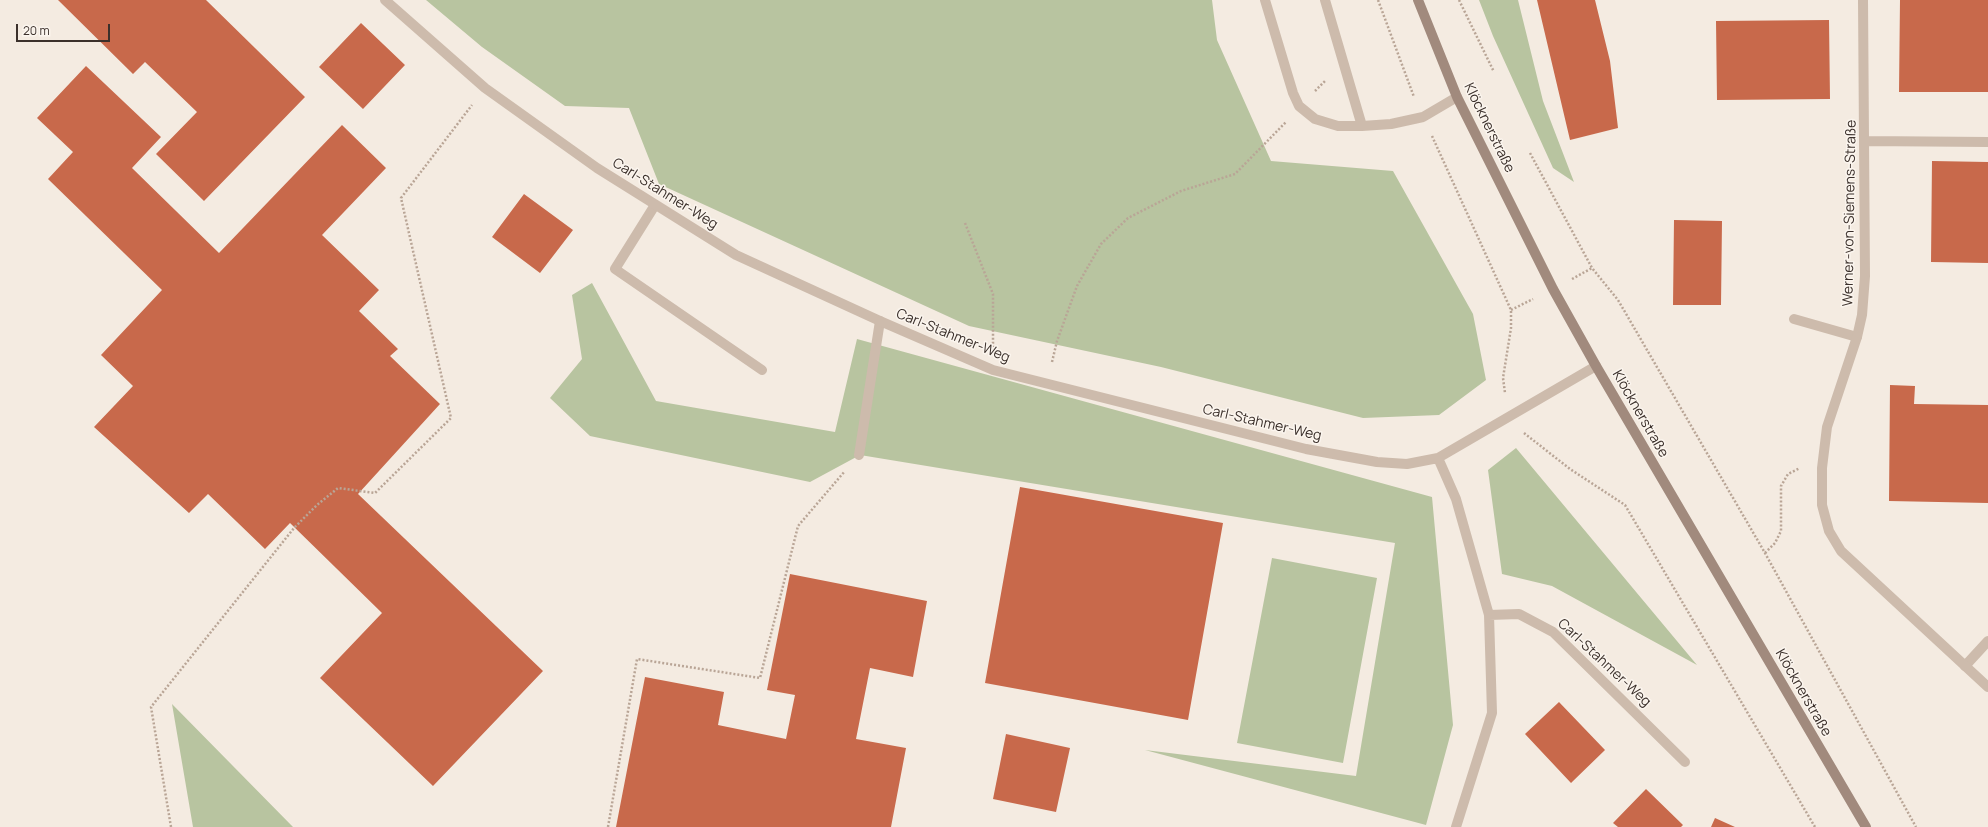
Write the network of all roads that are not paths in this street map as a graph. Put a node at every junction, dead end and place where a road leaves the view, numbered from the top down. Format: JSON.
{"nodes":[{"id":1,"x":385,"y":0,"type":"edge"},
{"id":2,"x":1265,"y":0,"type":"edge"},
{"id":3,"x":1325,"y":0,"type":"edge"},
{"id":4,"x":1418,"y":0,"type":"edge"},
{"id":5,"x":1863,"y":0,"type":"edge"},
{"id":6,"x":1457,"y":97,"type":"junction"},
{"id":7,"x":1362,"y":126,"type":"junction"},
{"id":8,"x":1865,"y":141,"type":"junction"},
{"id":9,"x":1988,"y":142,"type":"edge"},
{"id":10,"x":656,"y":204,"type":"junction"},
{"id":11,"x":1794,"y":319,"type":"dead end"},
{"id":12,"x":880,"y":321,"type":"junction"},
{"id":13,"x":1857,"y":337,"type":"junction"},
{"id":14,"x":1596,"y":366,"type":"junction"},
{"id":15,"x":762,"y":370,"type":"dead end"},
{"id":16,"x":860,"y":455,"type":"road end"},
{"id":17,"x":1438,"y":458,"type":"junction"},
{"id":18,"x":1489,"y":615,"type":"junction"},
{"id":19,"x":1988,"y":641,"type":"edge"},
{"id":20,"x":1964,"y":666,"type":"junction"},
{"id":21,"x":1988,"y":687,"type":"edge"},
{"id":22,"x":1685,"y":762,"type":"dead end"},
{"id":23,"x":1456,"y":827,"type":"edge"},
{"id":24,"x":1866,"y":827,"type":"edge"}],
"edges":[{"from":1,"to":10,"type":"street","name":"Carl-Stahmer-Weg"},
{"from":2,"to":7,"type":"street"},
{"from":3,"to":7,"type":"street"},
{"from":4,"to":6,"type":"main road","name":"Klöcknerstraße"},
{"from":5,"to":8,"type":"street","name":"Werner-von-Siemens-Straße"},
{"from":6,"to":7,"type":"street"},
{"from":6,"to":14,"type":"main road","name":"Klöcknerstraße"},
{"from":8,"to":9,"type":"street"},
{"from":8,"to":13,"type":"street","name":"Werner-von-Siemens-Straße"},
{"from":10,"to":12,"type":"street","name":"Carl-Stahmer-Weg"},
{"from":10,"to":15,"type":"street"},
{"from":11,"to":13,"type":"street"},
{"from":12,"to":16,"type":"street"},
{"from":12,"to":17,"type":"street","name":"Carl-Stahmer-Weg"},
{"from":13,"to":20,"type":"street","name":"Werner-von-Siemens-Straße"},
{"from":14,"to":17,"type":"street","name":"Carl-Stahmer-Weg"},
{"from":14,"to":24,"type":"main road","name":"Klöcknerstraße"},
{"from":17,"to":18,"type":"street"},
{"from":18,"to":22,"type":"street","name":"Carl-Stahmer-Weg"},
{"from":18,"to":23,"type":"street"},
{"from":19,"to":20,"type":"street"},
{"from":20,"to":21,"type":"street","name":"Werner-von-Siemens-Straße"}]}
